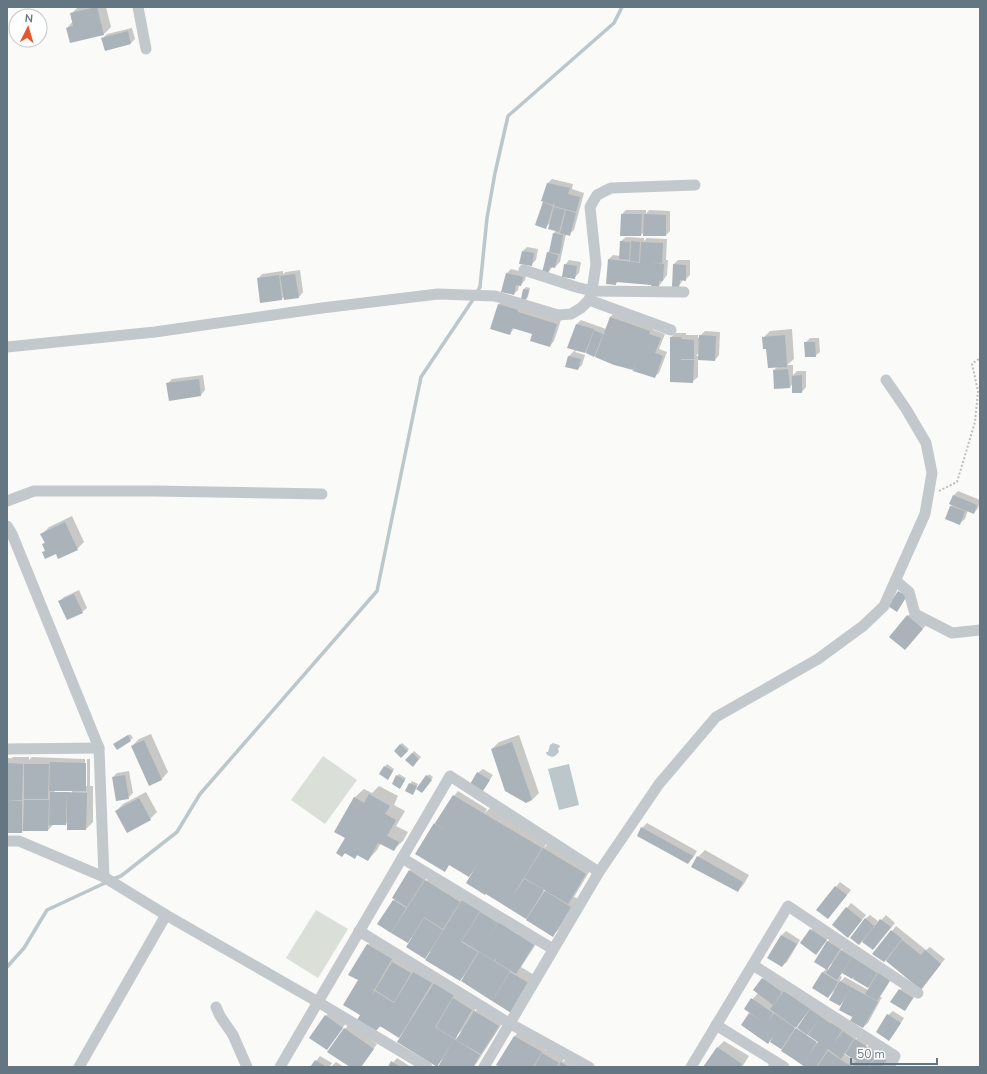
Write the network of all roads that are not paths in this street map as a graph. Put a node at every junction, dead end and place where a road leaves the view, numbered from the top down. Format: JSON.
{"nodes":[{"id":1,"x":138,"y":7,"type":"edge"},
{"id":2,"x":146,"y":49,"type":"dead end"},
{"id":3,"x":695,"y":185,"type":"dead end"},
{"id":4,"x":524,"y":270,"type":"dead end"},
{"id":5,"x":684,"y":292,"type":"dead end"},
{"id":6,"x":590,"y":296,"type":"junction"},
{"id":7,"x":671,"y":330,"type":"dead end"},
{"id":8,"x":7,"y":347,"type":"edge"},
{"id":9,"x":886,"y":380,"type":"dead end"},
{"id":10,"x":322,"y":494,"type":"dead end"},
{"id":11,"x":7,"y":501,"type":"edge"},
{"id":12,"x":7,"y":526,"type":"edge"},
{"id":13,"x":896,"y":581,"type":"junction"},
{"id":14,"x":980,"y":630,"type":"edge"},
{"id":15,"x":99,"y":748,"type":"junction"},
{"id":16,"x":7,"y":749,"type":"edge"},
{"id":17,"x":7,"y":841,"type":"edge"},
{"id":18,"x":402,"y":858,"type":"junction"},
{"id":19,"x":599,"y":872,"type":"junction"},
{"id":20,"x":104,"y":877,"type":"junction"},
{"id":21,"x":166,"y":915,"type":"junction"},
{"id":22,"x":359,"y":931,"type":"junction"},
{"id":23,"x":553,"y":949,"type":"junction"},
{"id":24,"x":753,"y":965,"type":"junction"},
{"id":25,"x":918,"y":994,"type":"dead end"},
{"id":26,"x":318,"y":1002,"type":"junction"},
{"id":27,"x":216,"y":1007,"type":"dead end"},
{"id":28,"x":509,"y":1023,"type":"junction"},
{"id":29,"x":716,"y":1025,"type":"junction"},
{"id":30,"x":79,"y":1067,"type":"edge"},
{"id":31,"x":247,"y":1067,"type":"edge"},
{"id":32,"x":280,"y":1067,"type":"edge"},
{"id":33,"x":427,"y":1067,"type":"edge"},
{"id":34,"x":484,"y":1067,"type":"edge"},
{"id":35,"x":589,"y":1067,"type":"edge"},
{"id":36,"x":691,"y":1067,"type":"edge"},
{"id":37,"x":784,"y":1067,"type":"edge"},
{"id":38,"x":889,"y":1067,"type":"edge"}],
"edges":[{"from":1,"to":2,"type":"street"},
{"from":3,"to":6,"type":"street"},
{"from":4,"to":6,"type":"street"},
{"from":5,"to":6,"type":"street"},
{"from":6,"to":7,"type":"street"},
{"from":6,"to":8,"type":"street"},
{"from":9,"to":13,"type":"street"},
{"from":10,"to":11,"type":"street"},
{"from":12,"to":15,"type":"street"},
{"from":13,"to":14,"type":"street"},
{"from":13,"to":19,"type":"street"},
{"from":15,"to":16,"type":"street"},
{"from":15,"to":20,"type":"street"},
{"from":17,"to":20,"type":"street"},
{"from":18,"to":19,"type":"street"},
{"from":18,"to":22,"type":"street"},
{"from":18,"to":23,"type":"street"},
{"from":19,"to":23,"type":"street"},
{"from":20,"to":21,"type":"street"},
{"from":21,"to":26,"type":"street"},
{"from":21,"to":30,"type":"street"},
{"from":22,"to":26,"type":"street"},
{"from":22,"to":28,"type":"street"},
{"from":23,"to":28,"type":"street"},
{"from":24,"to":25,"type":"street"},
{"from":24,"to":29,"type":"street"},
{"from":24,"to":38,"type":"street"},
{"from":26,"to":32,"type":"street"},
{"from":26,"to":33,"type":"street"},
{"from":27,"to":31,"type":"street"},
{"from":28,"to":34,"type":"street"},
{"from":28,"to":35,"type":"street"},
{"from":29,"to":36,"type":"street"},
{"from":29,"to":37,"type":"street"}]}
